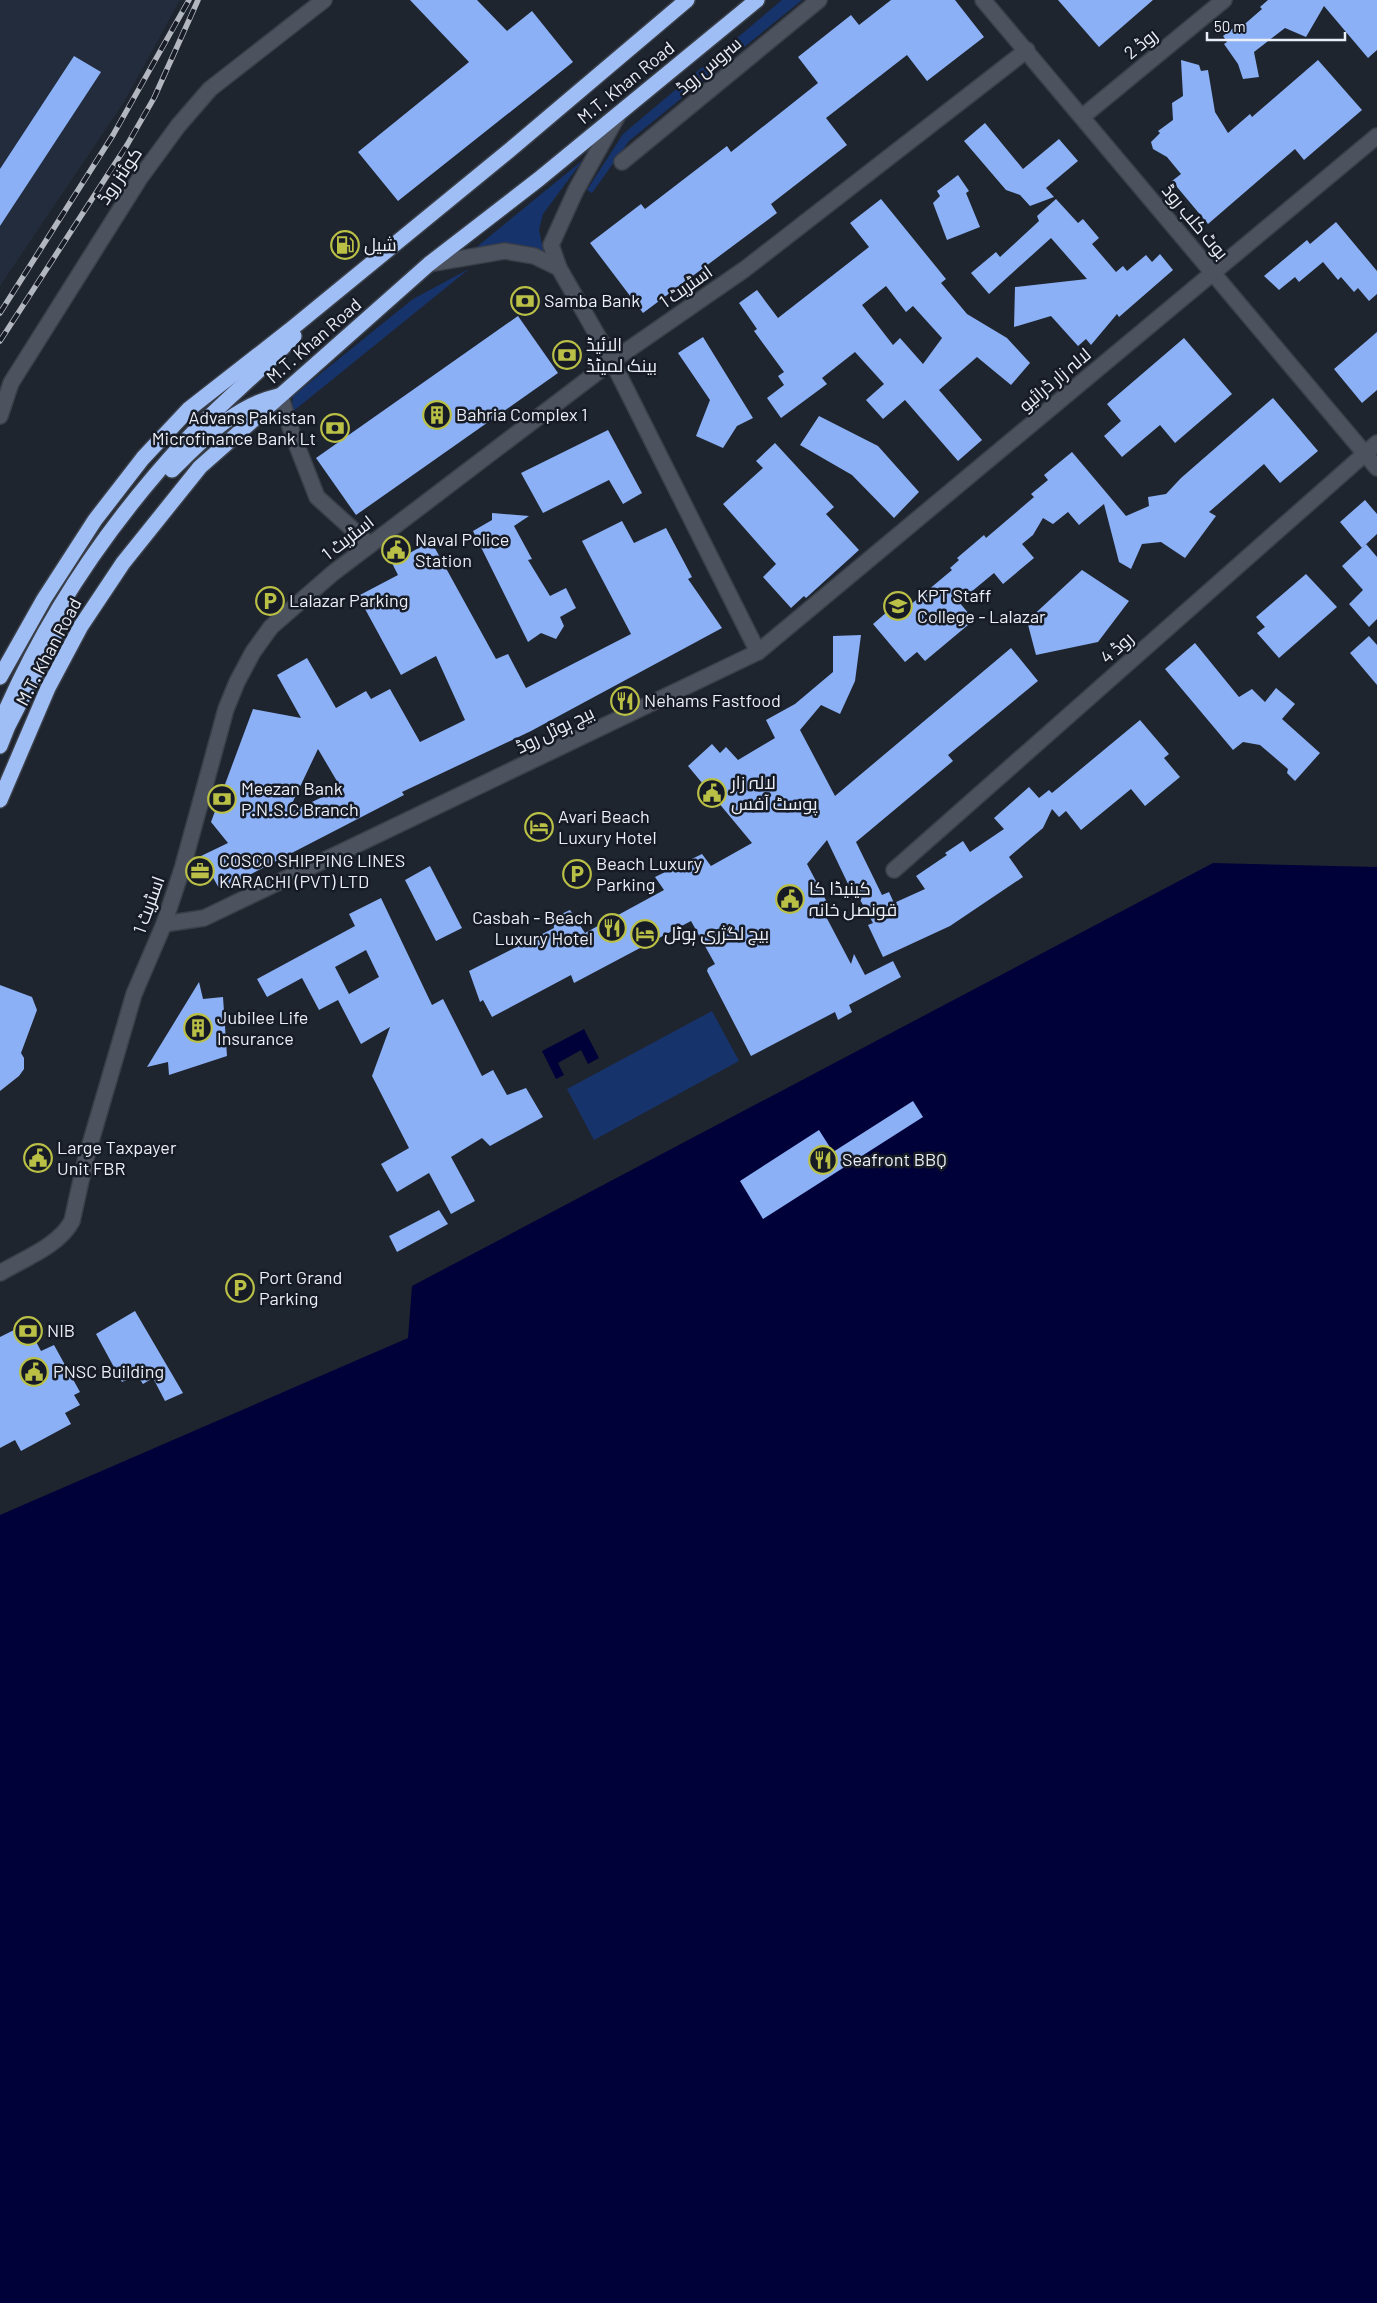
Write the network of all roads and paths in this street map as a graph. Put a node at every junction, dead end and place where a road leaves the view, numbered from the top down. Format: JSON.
{"nodes":[{"id":1,"x":324,"y":0,"type":"edge"},
{"id":2,"x":687,"y":0,"type":"edge"},
{"id":3,"x":757,"y":0,"type":"edge"},
{"id":4,"x":820,"y":0,"type":"edge"},
{"id":5,"x":983,"y":0,"type":"edge"},
{"id":6,"x":1224,"y":0,"type":"edge"},
{"id":7,"x":1026,"y":50,"type":"junction"},
{"id":8,"x":620,"y":111,"type":"junction"},
{"id":9,"x":1082,"y":117,"type":"junction"},
{"id":10,"x":1377,"y":136,"type":"edge"},
{"id":11,"x":622,"y":162,"type":"dead end"},
{"id":12,"x":429,"y":264,"type":"junction"},
{"id":13,"x":559,"y":268,"type":"junction"},
{"id":14,"x":1213,"y":272,"type":"junction"},
{"id":15,"x":320,"y":304,"type":"junction"},
{"id":16,"x":612,"y":361,"type":"junction"},
{"id":17,"x":280,"y":395,"type":"junction"},
{"id":18,"x":0,"y":416,"type":"edge"},
{"id":19,"x":193,"y":441,"type":"junction"},
{"id":20,"x":1377,"y":443,"type":"edge"},
{"id":21,"x":1364,"y":453,"type":"junction"},
{"id":22,"x":1377,"y":468,"type":"edge"},
{"id":23,"x":370,"y":545,"type":"junction"},
{"id":24,"x":758,"y":652,"type":"junction"},
{"id":25,"x":0,"y":676,"type":"edge"},
{"id":26,"x":0,"y":724,"type":"edge"},
{"id":27,"x":0,"y":746,"type":"edge"},
{"id":28,"x":0,"y":800,"type":"edge"},
{"id":29,"x":894,"y":870,"type":"dead end"},
{"id":30,"x":164,"y":924,"type":"junction"},
{"id":31,"x":0,"y":1273,"type":"edge"}],
"edges":[{"from":1,"to":18,"type":"street","name":"کوئنز روڈ"},
{"from":2,"to":15,"type":"highway","name":"M.T. Khan Road"},
{"from":3,"to":8,"type":"highway","name":"M.T. Khan Road"},
{"from":4,"to":11,"type":"street","name":"سروس روڈ"},
{"from":5,"to":7,"type":"street","name":"بوٹ کلب روڈ"},
{"from":6,"to":9,"type":"street","name":"روڈ 2"},
{"from":7,"to":9,"type":"street","name":"بوٹ کلب روڈ"},
{"from":7,"to":16,"type":"street","name":"اسٹریٹ 1"},
{"from":8,"to":12,"type":"highway","name":"M.T. Khan Road"},
{"from":8,"to":13,"type":"street"},
{"from":9,"to":14,"type":"street","name":"بوٹ کلب روڈ"},
{"from":10,"to":14,"type":"street","name":"لالہ زار ڈرائیو"},
{"from":12,"to":13,"type":"street"},
{"from":12,"to":17,"type":"highway","name":"M.T. Khan Road"},
{"from":13,"to":16,"type":"street"},
{"from":14,"to":21,"type":"street","name":"بوٹ کلب روڈ"},
{"from":14,"to":24,"type":"street","name":"لالہ زار ڈرائیو"},
{"from":15,"to":19,"type":"highway"},
{"from":15,"to":25,"type":"highway","name":"M.T. Khan Road"},
{"from":16,"to":23,"type":"street","name":"اسٹریٹ 1"},
{"from":16,"to":24,"type":"street"},
{"from":17,"to":19,"type":"highway"},
{"from":17,"to":23,"type":"street"},
{"from":17,"to":28,"type":"highway","name":"M.T. Khan Road"},
{"from":19,"to":26,"type":"highway"},
{"from":19,"to":27,"type":"highway"},
{"from":20,"to":21,"type":"street","name":"روڈ 4"},
{"from":21,"to":22,"type":"street","name":"بوٹ کلب روڈ"},
{"from":21,"to":29,"type":"street","name":"روڈ 4"},
{"from":23,"to":30,"type":"street","name":"اسٹریٹ 1"},
{"from":24,"to":30,"type":"street","name":"بیچ ہوٹل روڈ"},
{"from":30,"to":31,"type":"street","name":"اسٹریٹ 1"}]}
